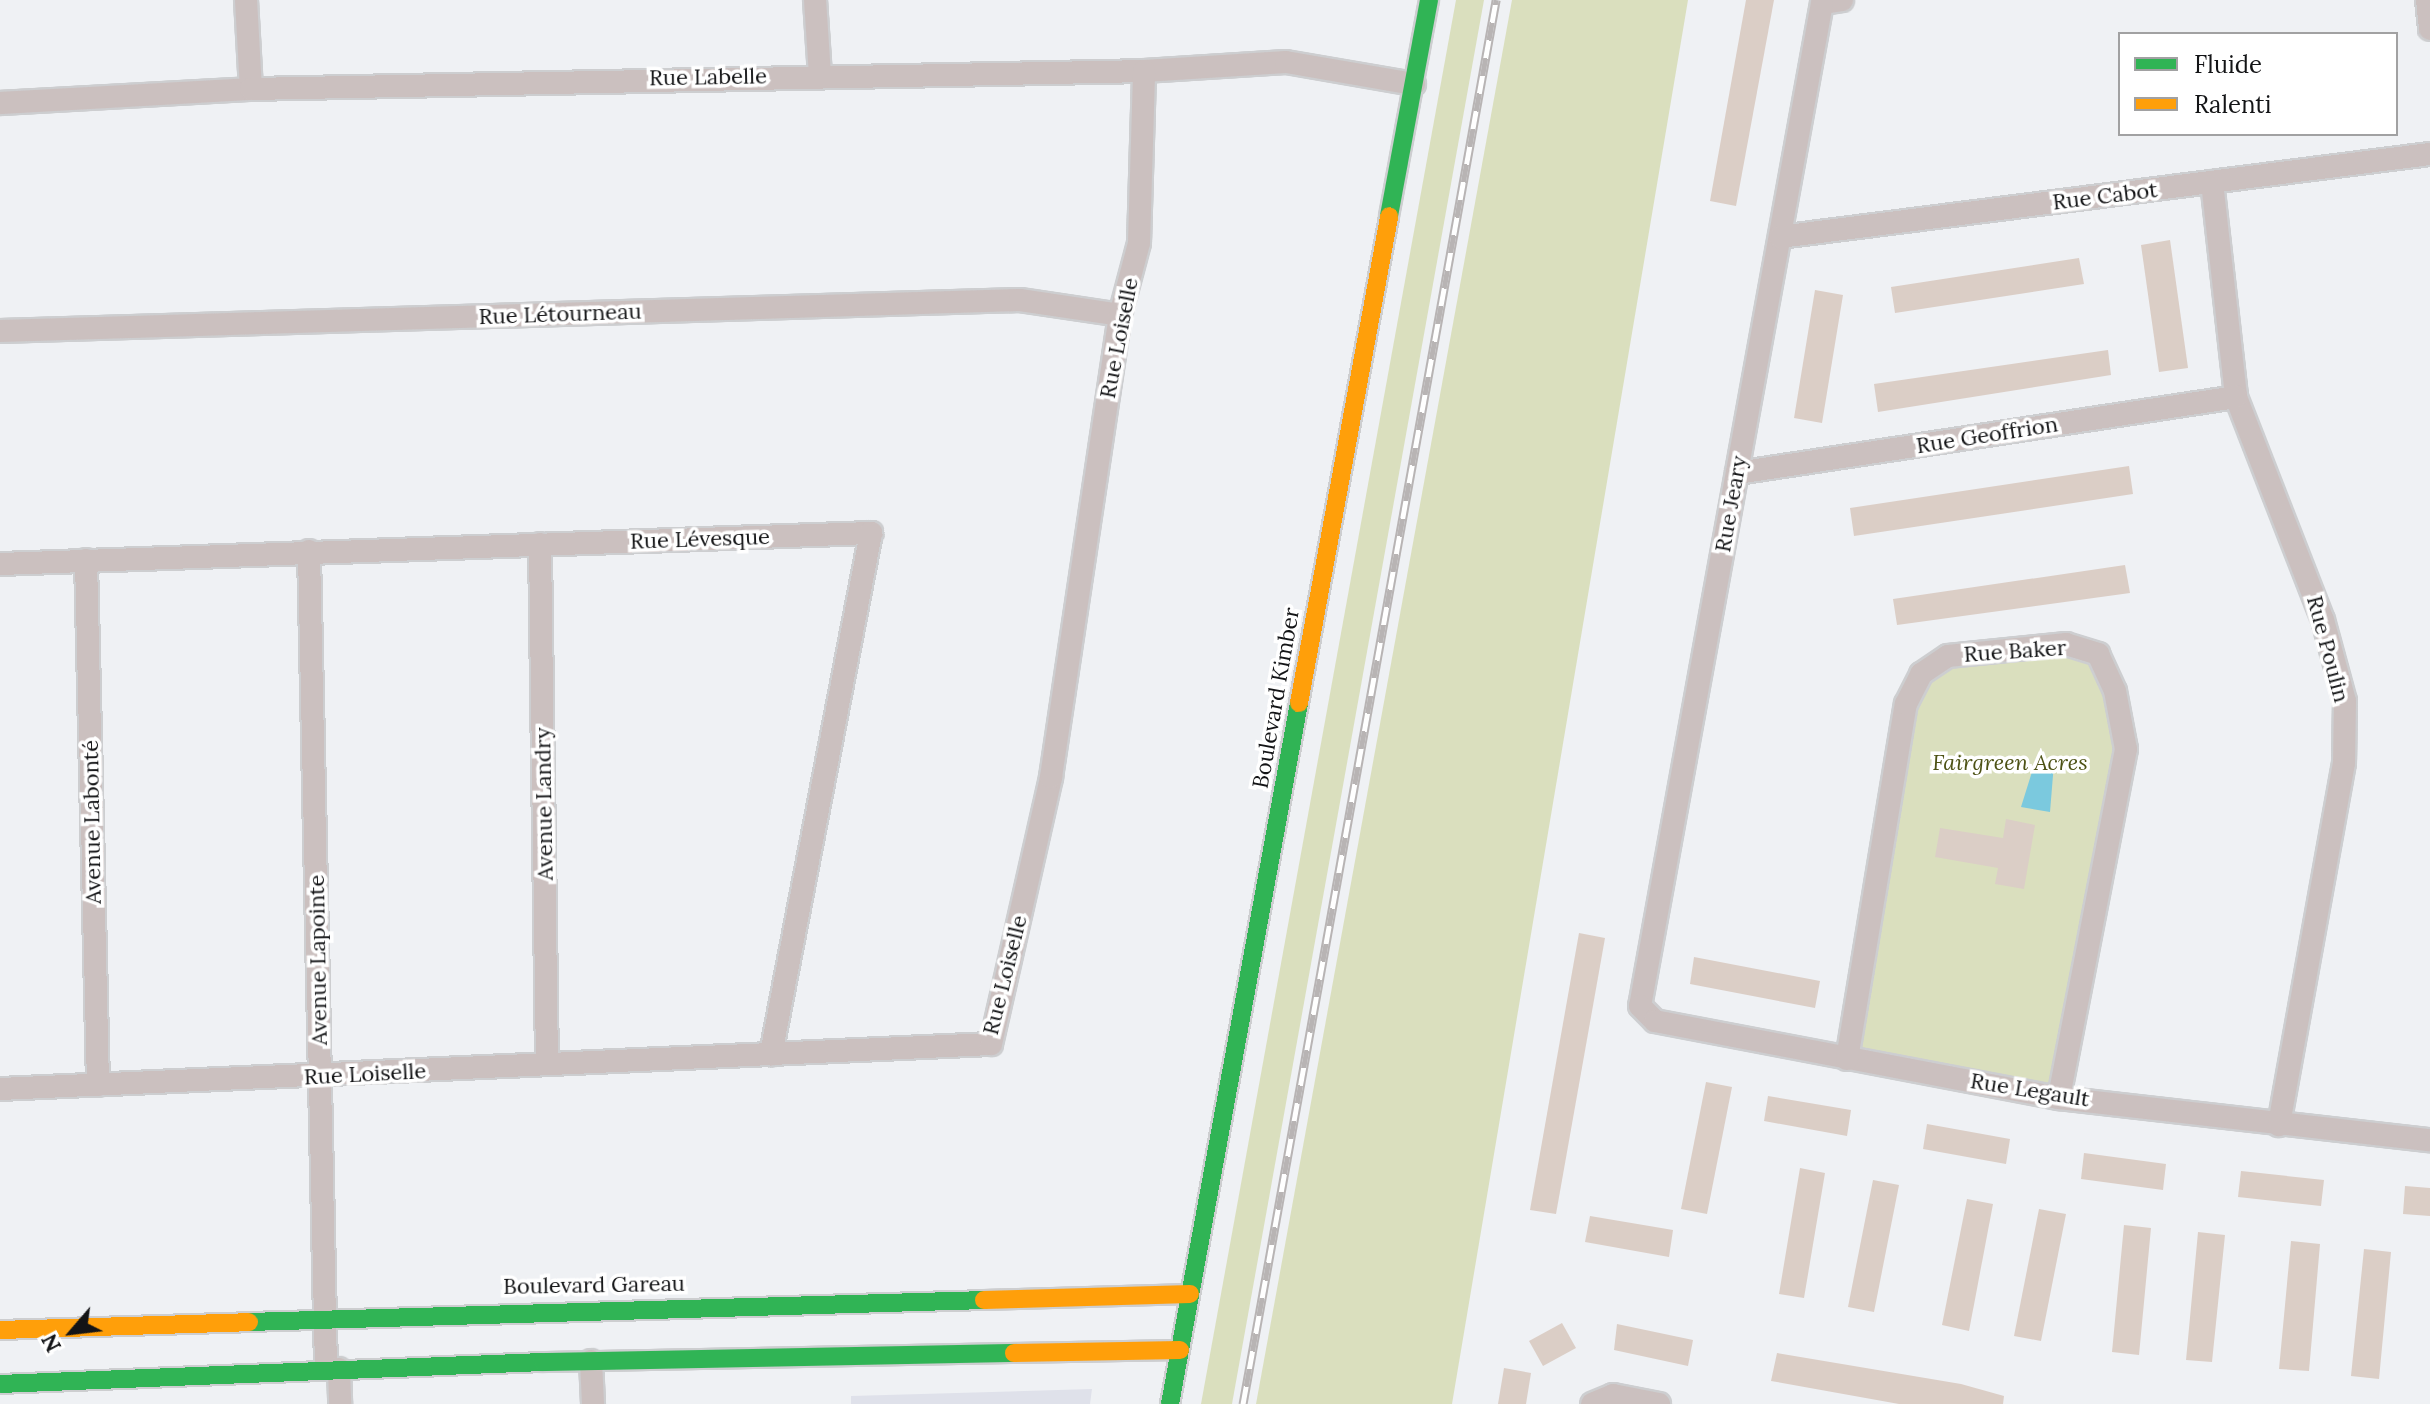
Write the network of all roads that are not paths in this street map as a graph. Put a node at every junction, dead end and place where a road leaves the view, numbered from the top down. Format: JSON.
{"nodes":[{"id":1,"x":246,"y":0,"type":"edge"},
{"id":2,"x":815,"y":0,"type":"edge"},
{"id":3,"x":1429,"y":0,"type":"edge"},
{"id":4,"x":2427,"y":0,"type":"edge"},
{"id":5,"x":1832,"y":1,"type":"edge"},
{"id":6,"x":2430,"y":29,"type":"edge"},
{"id":7,"x":1144,"y":71,"type":"junction"},
{"id":8,"x":820,"y":75,"type":"junction"},
{"id":9,"x":1414,"y":84,"type":"junction"},
{"id":10,"x":251,"y":89,"type":"junction"},
{"id":11,"x":0,"y":103,"type":"edge"},
{"id":12,"x":2430,"y":154,"type":"edge"},
{"id":13,"x":2212,"y":182,"type":"junction"},
{"id":14,"x":1780,"y":237,"type":"junction"},
{"id":15,"x":1120,"y":315,"type":"junction"},
{"id":16,"x":0,"y":331,"type":"edge"},
{"id":17,"x":2236,"y":397,"type":"junction"},
{"id":18,"x":1737,"y":473,"type":"junction"},
{"id":19,"x":540,"y":544,"type":"junction"},
{"id":20,"x":309,"y":551,"type":"junction"},
{"id":21,"x":86,"y":560,"type":"junction"},
{"id":22,"x":0,"y":564,"type":"edge"},
{"id":23,"x":1640,"y":1006,"type":"joint"},
{"id":24,"x":771,"y":1054,"type":"junction"},
{"id":25,"x":1847,"y":1059,"type":"junction"},
{"id":26,"x":547,"y":1064,"type":"junction"},
{"id":27,"x":320,"y":1077,"type":"junction"},
{"id":28,"x":98,"y":1085,"type":"junction"},
{"id":29,"x":0,"y":1089,"type":"edge"},
{"id":30,"x":2059,"y":1098,"type":"junction"},
{"id":31,"x":2279,"y":1125,"type":"junction"},
{"id":32,"x":2430,"y":1140,"type":"edge"},
{"id":33,"x":1190,"y":1294,"type":"junction"},
{"id":34,"x":325,"y":1316,"type":"junction"},
{"id":35,"x":0,"y":1330,"type":"edge"},
{"id":36,"x":1180,"y":1350,"type":"junction"},
{"id":37,"x":591,"y":1361,"type":"junction"},
{"id":38,"x":333,"y":1369,"type":"junction"},
{"id":39,"x":83,"y":1380,"type":"junction"},
{"id":40,"x":0,"y":1384,"type":"edge"},
{"id":41,"x":84,"y":1404,"type":"edge"},
{"id":42,"x":340,"y":1404,"type":"edge"},
{"id":43,"x":593,"y":1404,"type":"edge"},
{"id":44,"x":1170,"y":1404,"type":"edge"},
{"id":45,"x":1592,"y":1404,"type":"edge"},
{"id":46,"x":1659,"y":1404,"type":"edge"}],
"edges":[{"from":1,"to":10,"type":"street"},
{"from":2,"to":8,"type":"street"},
{"from":3,"to":9,"type":"street","name":"Boulevard Kimber"},
{"from":4,"to":6,"type":"street"},
{"from":5,"to":14,"type":"street","name":"Rue Jeary"},
{"from":7,"to":8,"type":"street","name":"Rue Labelle"},
{"from":7,"to":9,"type":"street","name":"Rue Labelle"},
{"from":7,"to":15,"type":"street","name":"Rue Loiselle"},
{"from":8,"to":10,"type":"street","name":"Rue Labelle"},
{"from":9,"to":33,"type":"street","name":"Boulevard Kimber"},
{"from":10,"to":11,"type":"street","name":"Rue Labelle"},
{"from":12,"to":13,"type":"street","name":"Rue Cabot"},
{"from":13,"to":14,"type":"street","name":"Rue Cabot"},
{"from":13,"to":17,"type":"street","name":"Rue Poulin"},
{"from":14,"to":18,"type":"street","name":"Rue Jeary"},
{"from":15,"to":16,"type":"street","name":"Rue Létourneau"},
{"from":15,"to":24,"type":"street","name":"Rue Loiselle"},
{"from":17,"to":18,"type":"street","name":"Rue Geoffrion"},
{"from":17,"to":31,"type":"street","name":"Rue Poulin"},
{"from":18,"to":23,"type":"street","name":"Rue Jeary"},
{"from":19,"to":20,"type":"street","name":"Rue Lévesque"},
{"from":19,"to":24,"type":"street","name":"Rue Lévesque"},
{"from":19,"to":26,"type":"street","name":"Avenue Landry"},
{"from":20,"to":21,"type":"street","name":"Rue Lévesque"},
{"from":20,"to":27,"type":"street","name":"Avenue Lapointe"},
{"from":21,"to":22,"type":"street","name":"Rue Lévesque"},
{"from":21,"to":28,"type":"street","name":"Avenue Labonté"},
{"from":23,"to":25,"type":"street","name":"Rue Legault"},
{"from":24,"to":26,"type":"street","name":"Rue Loiselle"},
{"from":25,"to":30,"type":"street","name":"Rue Legault"},
{"from":25,"to":30,"type":"street","name":"Rue Baker"},
{"from":26,"to":27,"type":"street","name":"Rue Loiselle"},
{"from":27,"to":28,"type":"street","name":"Rue Loiselle"},
{"from":27,"to":34,"type":"street","name":"Avenue Lapointe"},
{"from":28,"to":29,"type":"street","name":"Rue Loiselle"},
{"from":30,"to":31,"type":"street","name":"Rue Legault"},
{"from":31,"to":32,"type":"street","name":"Rue Legault"},
{"from":33,"to":34,"type":"street","name":"Boulevard Gareau"},
{"from":33,"to":36,"type":"street","name":"Boulevard Kimber"},
{"from":34,"to":35,"type":"street","name":"Boulevard Gareau"},
{"from":34,"to":38,"type":"street","name":"Avenue Lapointe"},
{"from":36,"to":37,"type":"street"},
{"from":36,"to":44,"type":"street","name":"Boulevard Kimber"},
{"from":37,"to":38,"type":"street"},
{"from":37,"to":43,"type":"street"},
{"from":38,"to":39,"type":"street"},
{"from":38,"to":42,"type":"street","name":"Avenue Lapointe"},
{"from":39,"to":40,"type":"street"},
{"from":39,"to":41,"type":"street"},
{"from":45,"to":46,"type":"street"}]}
